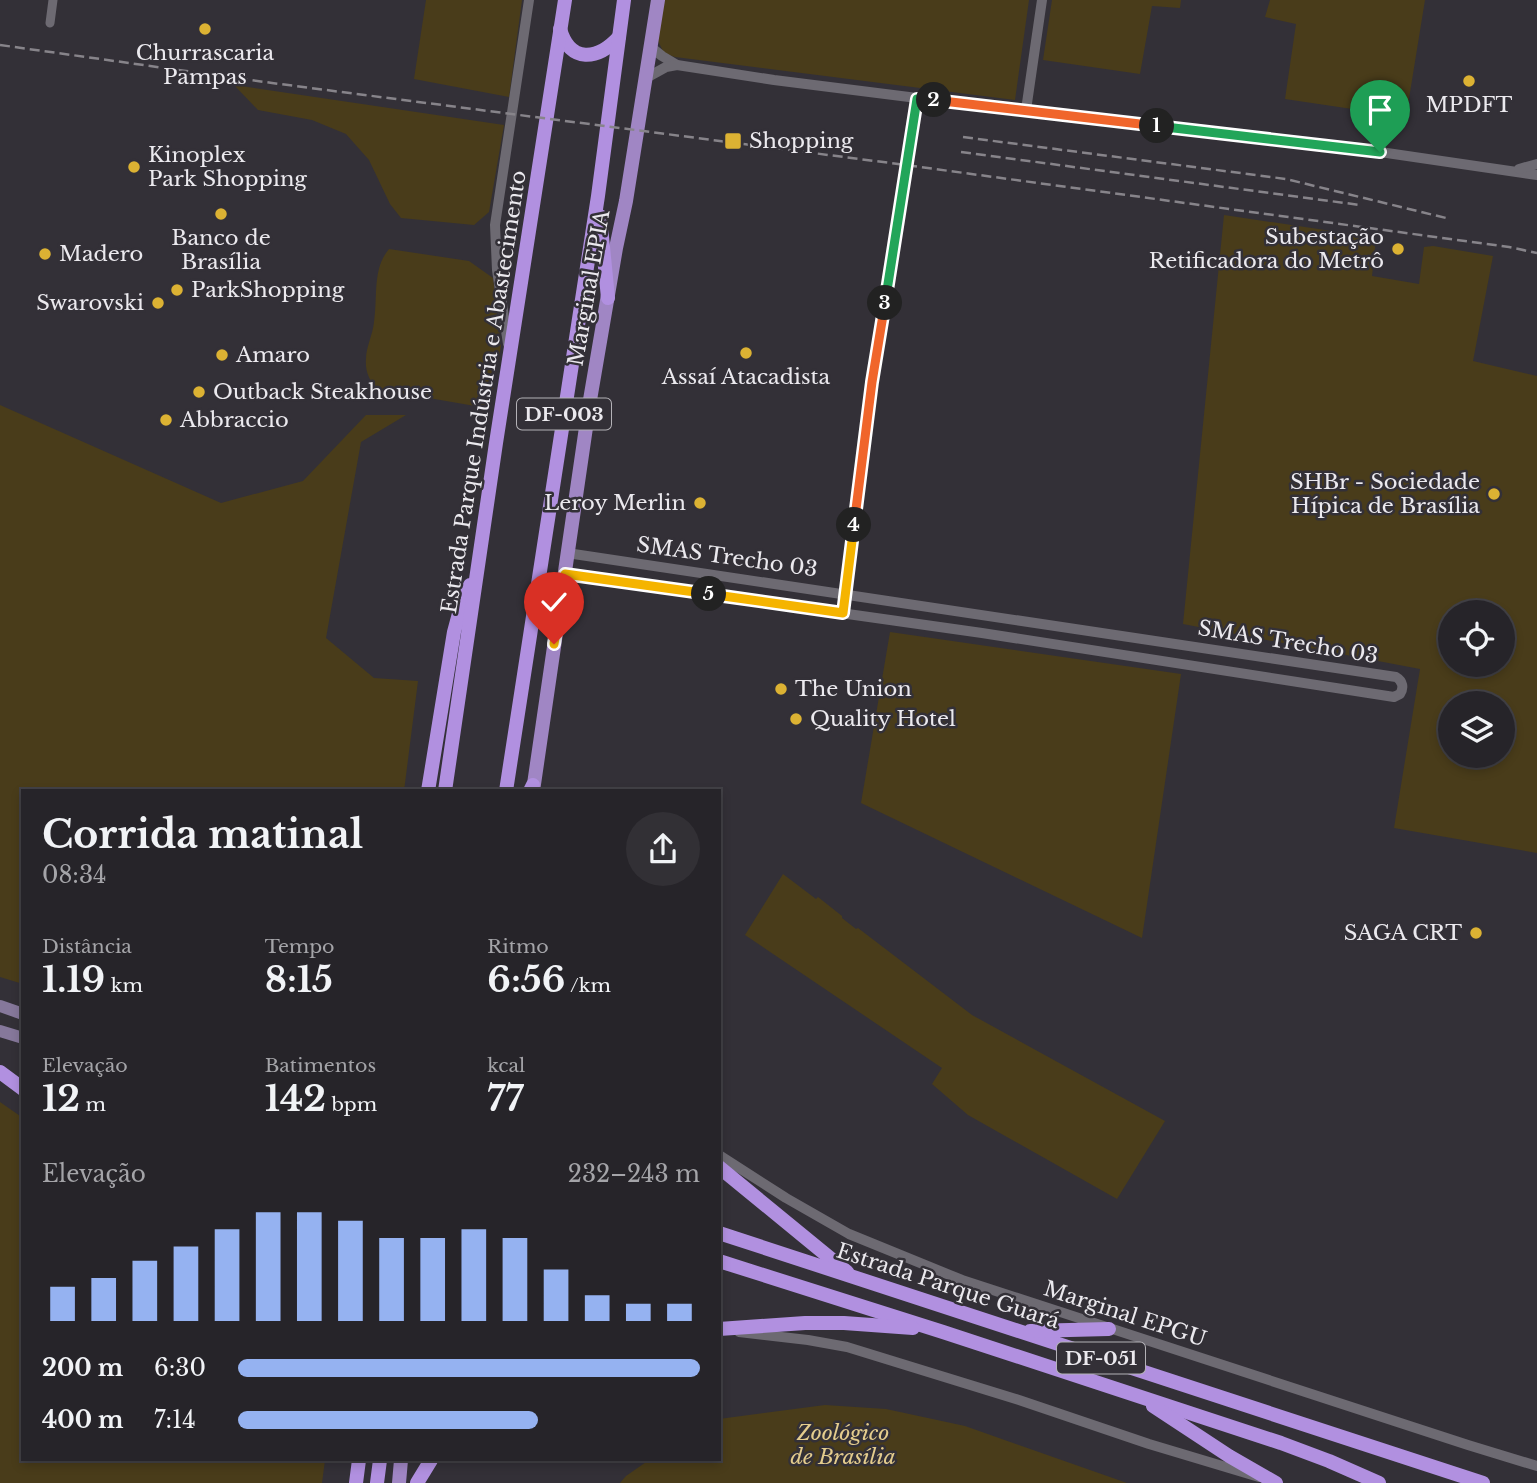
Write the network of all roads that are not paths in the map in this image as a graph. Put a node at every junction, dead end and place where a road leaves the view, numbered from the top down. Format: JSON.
{"nodes":[{"id":1,"x":53,"y":0,"type":"edge"},
{"id":2,"x":529,"y":0,"type":"edge"},
{"id":3,"x":565,"y":0,"type":"edge"},
{"id":4,"x":624,"y":0,"type":"edge"},
{"id":5,"x":658,"y":0,"type":"edge"},
{"id":6,"x":1042,"y":0,"type":"edge"},
{"id":7,"x":50,"y":23,"type":"dead end"},
{"id":8,"x":560,"y":29,"type":"junction"},
{"id":9,"x":619,"y":37,"type":"junction"},
{"id":10,"x":652,"y":48,"type":"junction"},
{"id":11,"x":677,"y":65,"type":"junction"},
{"id":12,"x":646,"y":78,"type":"junction"},
{"id":13,"x":917,"y":99,"type":"junction"},
{"id":14,"x":1026,"y":110,"type":"junction"},
{"id":15,"x":1537,"y":164,"type":"edge"},
{"id":16,"x":1513,"y":170,"type":"junction"},
{"id":17,"x":1537,"y":174,"type":"edge"},
{"id":18,"x":598,"y":196,"type":"junction"},
{"id":19,"x":608,"y":298,"type":"junction"},
{"id":20,"x":510,"y":355,"type":"junction"},
{"id":21,"x":567,"y":554,"type":"junction"},
{"id":22,"x":603,"y":558,"type":"junction"},
{"id":23,"x":479,"y":564,"type":"junction"},
{"id":24,"x":565,"y":574,"type":"junction"},
{"id":25,"x":601,"y":578,"type":"junction"},
{"id":26,"x":846,"y":594,"type":"junction"},
{"id":27,"x":843,"y":613,"type":"junction"},
{"id":28,"x":990,"y":616,"type":"junction"},
{"id":29,"x":987,"y":634,"type":"junction"},
{"id":30,"x":428,"y":789,"type":"edge"},
{"id":31,"x":445,"y":789,"type":"edge"},
{"id":32,"x":506,"y":789,"type":"edge"},
{"id":33,"x":532,"y":789,"type":"edge"},
{"id":34,"x":0,"y":1006,"type":"edge"},
{"id":35,"x":21,"y":1013,"type":"edge"},
{"id":36,"x":0,"y":1031,"type":"edge"},
{"id":37,"x":21,"y":1037,"type":"edge"},
{"id":38,"x":0,"y":1072,"type":"edge"},
{"id":39,"x":21,"y":1088,"type":"edge"},
{"id":40,"x":721,"y":1156,"type":"edge"},
{"id":41,"x":721,"y":1169,"type":"edge"},
{"id":42,"x":721,"y":1234,"type":"edge"},
{"id":43,"x":721,"y":1262,"type":"edge"},
{"id":44,"x":850,"y":1275,"type":"junction"},
{"id":45,"x":721,"y":1329,"type":"edge"},
{"id":46,"x":721,"y":1329,"type":"edge"},
{"id":47,"x":1110,"y":1329,"type":"junction"},
{"id":48,"x":1019,"y":1331,"type":"junction"},
{"id":49,"x":943,"y":1332,"type":"junction"},
{"id":50,"x":1140,"y":1397,"type":"junction"},
{"id":51,"x":359,"y":1461,"type":"edge"},
{"id":52,"x":380,"y":1461,"type":"edge"},
{"id":53,"x":401,"y":1461,"type":"edge"},
{"id":54,"x":430,"y":1461,"type":"edge"},
{"id":55,"x":1537,"y":1466,"type":"edge"},
{"id":56,"x":356,"y":1483,"type":"edge"},
{"id":57,"x":377,"y":1483,"type":"edge"},
{"id":58,"x":399,"y":1483,"type":"edge"},
{"id":59,"x":417,"y":1483,"type":"edge"},
{"id":60,"x":1276,"y":1483,"type":"edge"},
{"id":61,"x":1379,"y":1483,"type":"edge"},
{"id":62,"x":1483,"y":1483,"type":"edge"}],
"edges":[{"from":1,"to":7,"type":"street"},
{"from":2,"to":20,"type":"street"},
{"from":3,"to":8,"type":"highway","name":"Estrada Parque Indústria e Abastecimento","number":"DF-003"},
{"from":4,"to":9,"type":"highway","number":"DF-003"},
{"from":5,"to":10,"type":"main road","name":"Marginal EPIA"},
{"from":6,"to":14,"type":"street"},
{"from":8,"to":9,"type":"highway"},
{"from":8,"to":20,"type":"highway","name":"Estrada Parque Indústria e Abastecimento","number":"DF-003"},
{"from":9,"to":18,"type":"highway","number":"DF-003"},
{"from":10,"to":11,"type":"street"},
{"from":10,"to":12,"type":"main road","name":"Marginal EPIA"},
{"from":11,"to":12,"type":"street"},
{"from":11,"to":13,"type":"street"},
{"from":12,"to":19,"type":"main road","name":"Marginal EPIA"},
{"from":13,"to":14,"type":"street"},
{"from":13,"to":26,"type":"street"},
{"from":14,"to":16,"type":"street"},
{"from":15,"to":16,"type":"street"},
{"from":16,"to":17,"type":"street"},
{"from":18,"to":19,"type":"highway"},
{"from":18,"to":32,"type":"highway","number":"DF-003"},
{"from":19,"to":21,"type":"main road","name":"Marginal EPIA"},
{"from":20,"to":23,"type":"highway","name":"Estrada Parque Indústria e Abastecimento","number":"DF-003"},
{"from":21,"to":22,"type":"street","name":"SMAS Trecho 03"},
{"from":21,"to":24,"type":"main road","name":"Marginal EPIA"},
{"from":22,"to":25,"type":"street"},
{"from":22,"to":26,"type":"street","name":"SMAS Trecho 03"},
{"from":23,"to":30,"type":"highway"},
{"from":23,"to":31,"type":"highway","name":"Estrada Parque Indústria e Abastecimento","number":"DF-003"},
{"from":24,"to":25,"type":"street","name":"SMAS Trecho 03"},
{"from":24,"to":33,"type":"main road","name":"Marginal EPIA"},
{"from":25,"to":27,"type":"street","name":"SMAS Trecho 03"},
{"from":26,"to":27,"type":"street"},
{"from":26,"to":28,"type":"street","name":"SMAS Trecho 03"},
{"from":27,"to":29,"type":"street","name":"SMAS Trecho 03"},
{"from":28,"to":29,"type":"street"},
{"from":28,"to":29,"type":"street","name":"SMAS Trecho 03"},
{"from":34,"to":35,"type":"main road"},
{"from":36,"to":37,"type":"main road"},
{"from":38,"to":39,"type":"highway"},
{"from":40,"to":47,"type":"street","name":"Marginal EPGU"},
{"from":41,"to":44,"type":"highway"},
{"from":42,"to":44,"type":"highway","name":"Estrada Parque Guará","number":"DF-051"},
{"from":43,"to":49,"type":"highway","number":"DF-051"},
{"from":44,"to":48,"type":"highway","name":"Estrada Parque Guará","number":"DF-051"},
{"from":45,"to":49,"type":"highway"},
{"from":46,"to":60,"type":"street"},
{"from":47,"to":48,"type":"highway"},
{"from":47,"to":55,"type":"street","name":"Marginal EPGU"},
{"from":48,"to":62,"type":"highway","name":"Estrada Parque Guará","number":"DF-051"},
{"from":49,"to":50,"type":"highway","number":"DF-051"},
{"from":50,"to":60,"type":"highway"},
{"from":50,"to":61,"type":"highway","number":"DF-051"},
{"from":51,"to":56,"type":"highway"},
{"from":52,"to":57,"type":"highway"},
{"from":53,"to":58,"type":"main road"},
{"from":54,"to":59,"type":"highway"}]}
